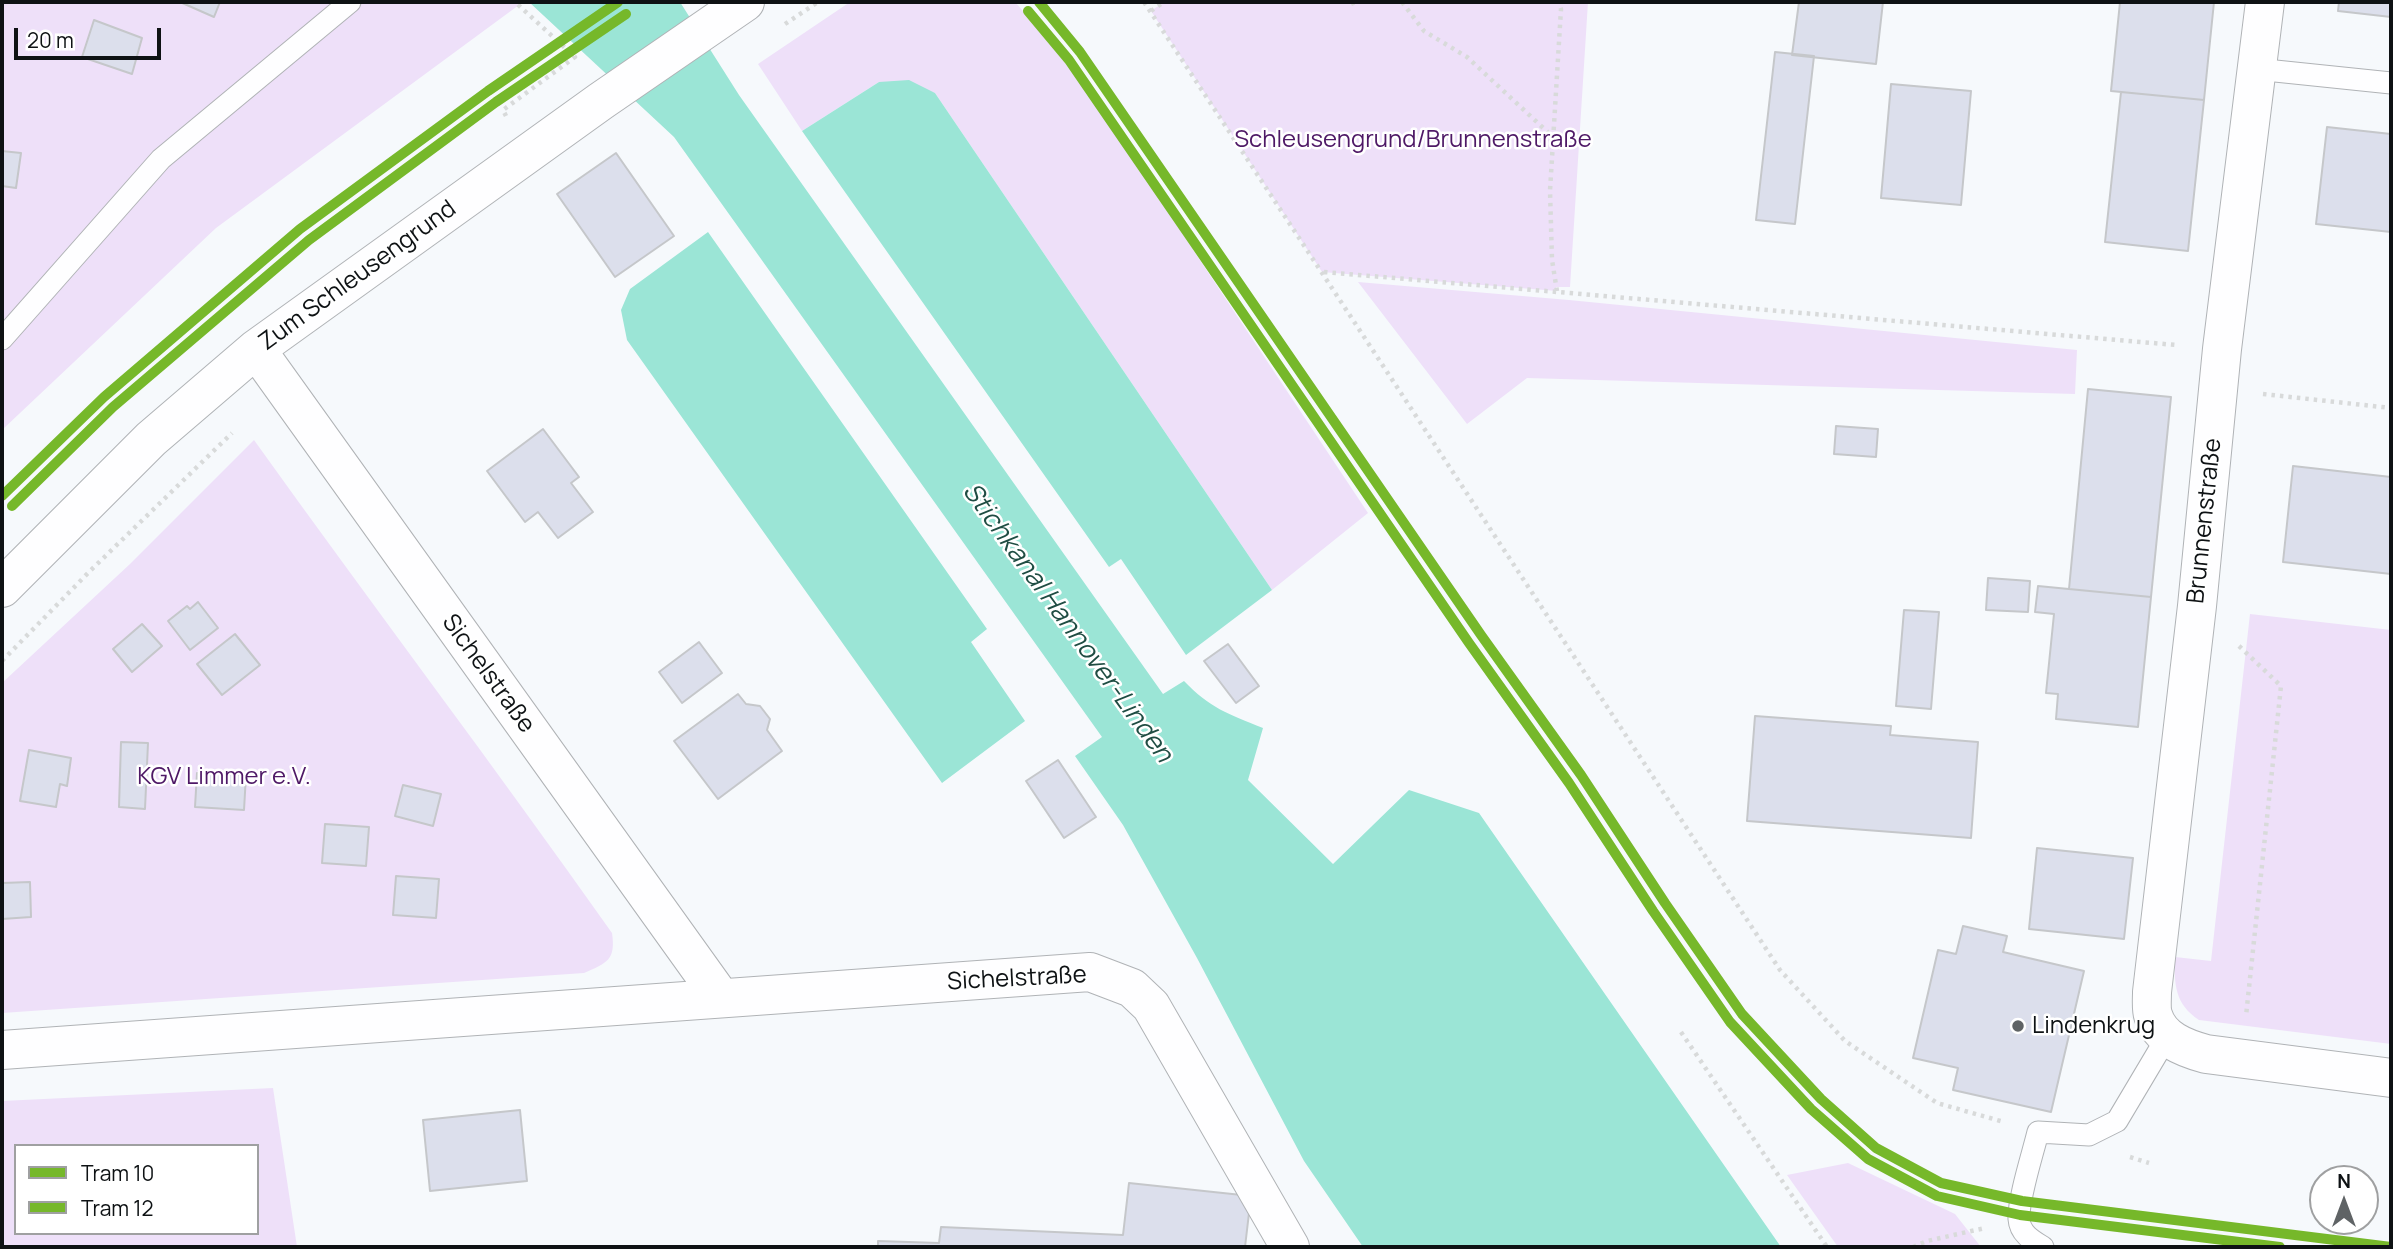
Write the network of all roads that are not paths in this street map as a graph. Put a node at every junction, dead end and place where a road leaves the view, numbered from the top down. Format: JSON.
{"nodes":[{"id":1,"x":349,"y":2,"type":"edge"},
{"id":2,"x":745,"y":2,"type":"edge"},
{"id":3,"x":2265,"y":2,"type":"edge"},
{"id":4,"x":2256,"y":69,"type":"junction"},
{"id":5,"x":2391,"y":83,"type":"edge"},
{"id":6,"x":2,"y":339,"type":"edge"},
{"id":7,"x":256,"y":349,"type":"junction"},
{"id":8,"x":2,"y":588,"type":"edge"},
{"id":9,"x":721,"y":998,"type":"junction"},
{"id":10,"x":2166,"y":1037,"type":"junction"},
{"id":11,"x":2,"y":1050,"type":"edge"},
{"id":12,"x":2391,"y":1078,"type":"edge"},
{"id":13,"x":1290,"y":1247,"type":"edge"},
{"id":14,"x":2043,"y":1247,"type":"edge"}],
"edges":[{"from":1,"to":6,"type":"lane"},
{"from":2,"to":7,"type":"street","name":"Zum Schleusengrund"},
{"from":3,"to":4,"type":"street","name":"Brunnenstraße"},
{"from":4,"to":5,"type":"lane"},
{"from":4,"to":10,"type":"street","name":"Brunnenstraße"},
{"from":7,"to":8,"type":"street","name":"Zum Schleusengrund"},
{"from":7,"to":9,"type":"street","name":"Sichelstraße"},
{"from":9,"to":11,"type":"street","name":"Sichelstraße"},
{"from":9,"to":13,"type":"street","name":"Sichelstraße"},
{"from":10,"to":12,"type":"street"},
{"from":10,"to":14,"type":"lane"}]}
